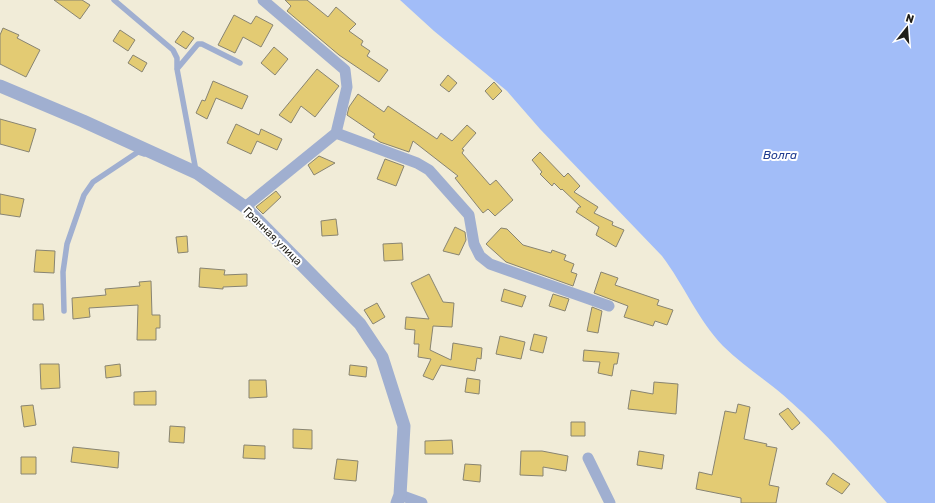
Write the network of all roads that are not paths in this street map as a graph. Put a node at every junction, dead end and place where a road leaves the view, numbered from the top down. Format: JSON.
{"nodes":[{"id":1,"x":114,"y":0,"type":"edge"},
{"id":2,"x":263,"y":0,"type":"edge"},
{"id":3,"x":240,"y":63,"type":"dead end"},
{"id":4,"x":177,"y":70,"type":"junction"},
{"id":5,"x":0,"y":86,"type":"edge"},
{"id":6,"x":336,"y":133,"type":"junction"},
{"id":7,"x":197,"y":173,"type":"junction"},
{"id":8,"x":245,"y":207,"type":"junction"},
{"id":9,"x":609,"y":306,"type":"dead end"},
{"id":10,"x":64,"y":311,"type":"dead end"},
{"id":11,"x":588,"y":458,"type":"dead end"},
{"id":12,"x":398,"y":499,"type":"edge"},
{"id":13,"x":422,"y":503,"type":"edge"},
{"id":14,"x":610,"y":503,"type":"edge"}],
"edges":[{"from":1,"to":4,"type":"lane"},
{"from":2,"to":6,"type":"street"},
{"from":3,"to":4,"type":"lane"},
{"from":4,"to":7,"type":"lane"},
{"from":5,"to":7,"type":"street","name":"Гранная улица"},
{"from":6,"to":8,"type":"street"},
{"from":6,"to":9,"type":"street"},
{"from":7,"to":8,"type":"street","name":"Гранная улица"},
{"from":7,"to":10,"type":"lane"},
{"from":8,"to":12,"type":"street","name":"Гранная улица"},
{"from":11,"to":14,"type":"street"},
{"from":12,"to":13,"type":"street"}]}
